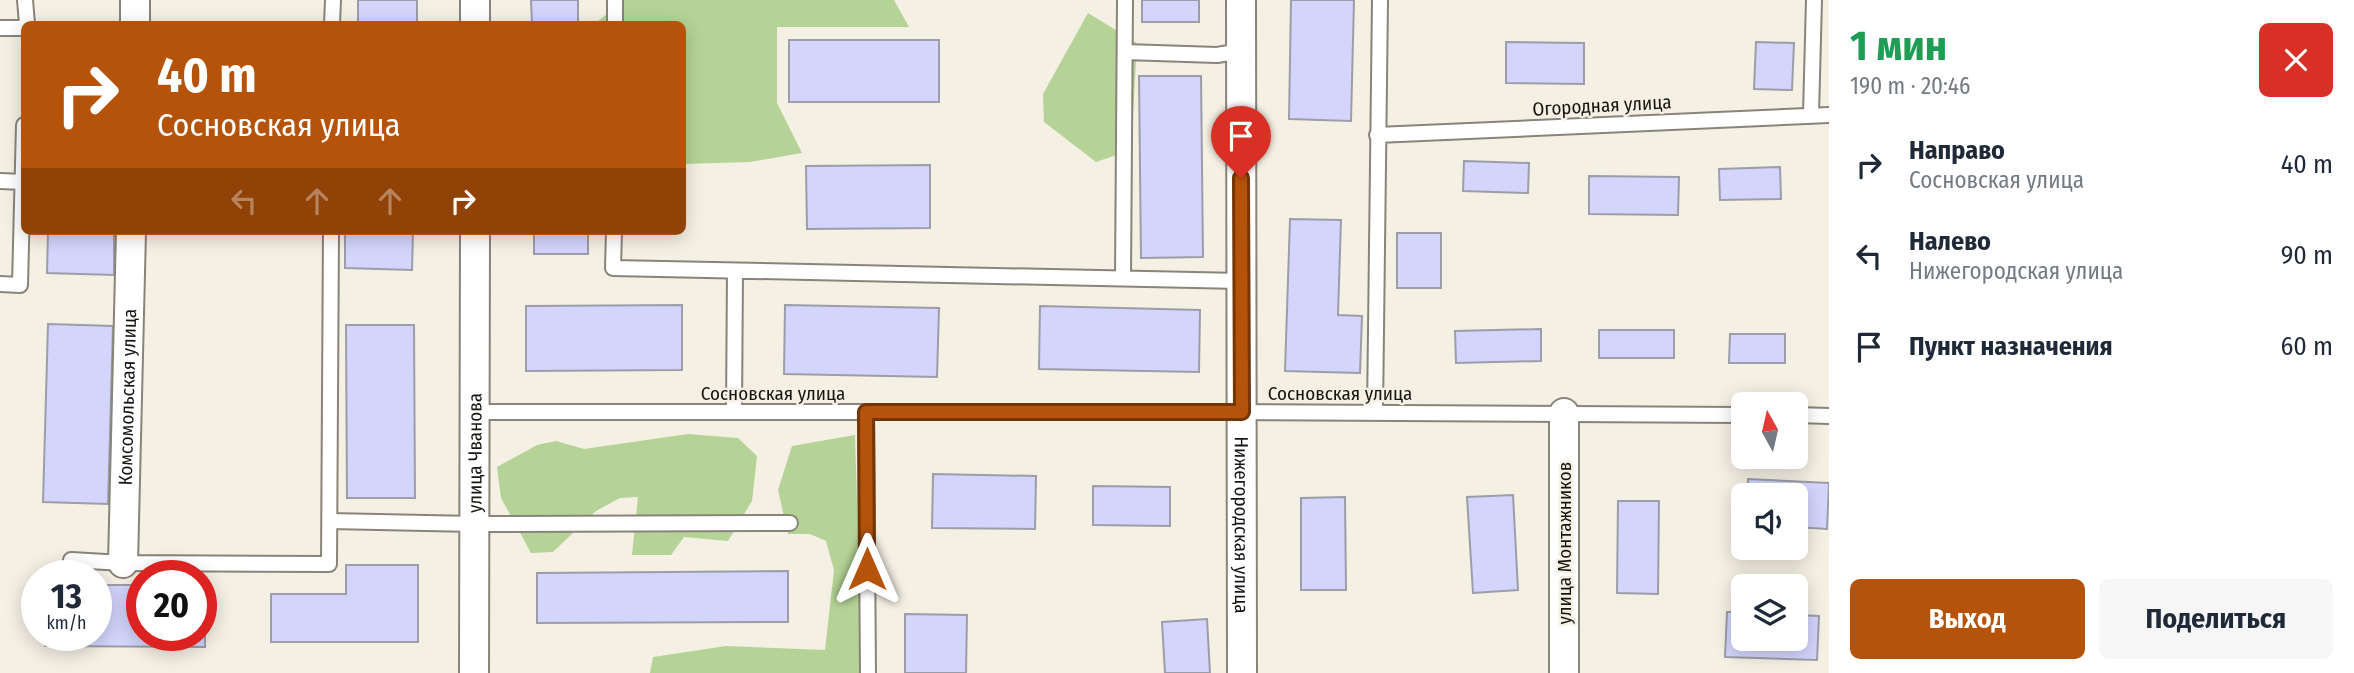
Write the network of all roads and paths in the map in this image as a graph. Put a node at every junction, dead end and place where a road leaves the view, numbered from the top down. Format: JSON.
{"nodes":[{"id":1,"x":25,"y":0,"type":"edge"},
{"id":2,"x":135,"y":0,"type":"edge"},
{"id":3,"x":333,"y":0,"type":"edge"},
{"id":4,"x":475,"y":0,"type":"edge"},
{"id":5,"x":615,"y":0,"type":"edge"},
{"id":6,"x":1125,"y":0,"type":"edge"},
{"id":7,"x":1241,"y":0,"type":"edge"},
{"id":8,"x":1380,"y":0,"type":"edge"},
{"id":9,"x":1814,"y":0,"type":"edge"},
{"id":10,"x":26,"y":21,"type":"edge"},
{"id":11,"x":135,"y":21,"type":"edge"},
{"id":12,"x":332,"y":21,"type":"edge"},
{"id":13,"x":475,"y":21,"type":"edge"},
{"id":14,"x":615,"y":21,"type":"edge"},
{"id":15,"x":21,"y":27,"type":"edge"},
{"id":16,"x":0,"y":28,"type":"edge"},
{"id":17,"x":1241,"y":51,"type":"junction"},
{"id":18,"x":1125,"y":52,"type":"junction"},
{"id":19,"x":1811,"y":114,"type":"junction"},
{"id":20,"x":1829,"y":115,"type":"edge"},
{"id":21,"x":1377,"y":135,"type":"junction"},
{"id":22,"x":0,"y":181,"type":"edge"},
{"id":23,"x":21,"y":182,"type":"edge"},
{"id":24,"x":21,"y":235,"type":"edge"},
{"id":25,"x":131,"y":235,"type":"edge"},
{"id":26,"x":331,"y":235,"type":"edge"},
{"id":27,"x":475,"y":235,"type":"edge"},
{"id":28,"x":614,"y":235,"type":"edge"},
{"id":29,"x":735,"y":271,"type":"junction"},
{"id":30,"x":1123,"y":278,"type":"junction"},
{"id":31,"x":1241,"y":281,"type":"junction"},
{"id":32,"x":0,"y":284,"type":"edge"},
{"id":33,"x":474,"y":412,"type":"junction"},
{"id":34,"x":734,"y":412,"type":"junction"},
{"id":35,"x":866,"y":412,"type":"junction"},
{"id":36,"x":1242,"y":412,"type":"junction"},
{"id":37,"x":1375,"y":412,"type":"junction"},
{"id":38,"x":1564,"y":413,"type":"junction"},
{"id":39,"x":1731,"y":415,"type":"edge"},
{"id":40,"x":1808,"y":415,"type":"edge"},
{"id":41,"x":1829,"y":416,"type":"edge"},
{"id":42,"x":330,"y":521,"type":"junction"},
{"id":43,"x":790,"y":523,"type":"dead end"},
{"id":44,"x":474,"y":524,"type":"junction"},
{"id":45,"x":112,"y":562,"type":"edge"},
{"id":46,"x":123,"y":563,"type":"junction"},
{"id":47,"x":474,"y":673,"type":"edge"},
{"id":48,"x":868,"y":673,"type":"edge"},
{"id":49,"x":1242,"y":673,"type":"edge"},
{"id":50,"x":1563,"y":673,"type":"edge"}],
"edges":[{"from":1,"to":10,"type":"lane"},
{"from":2,"to":11,"type":"street"},
{"from":3,"to":12,"type":"lane"},
{"from":4,"to":13,"type":"street"},
{"from":5,"to":14,"type":"lane"},
{"from":6,"to":18,"type":"lane"},
{"from":7,"to":17,"type":"street","name":"Нижегородская улица"},
{"from":8,"to":21,"type":"lane"},
{"from":9,"to":19,"type":"lane"},
{"from":15,"to":16,"type":"lane"},
{"from":17,"to":18,"type":"lane"},
{"from":17,"to":31,"type":"street","name":"Нижегородская улица"},
{"from":18,"to":30,"type":"lane"},
{"from":19,"to":20,"type":"lane","name":"Огородная улица"},
{"from":19,"to":21,"type":"lane","name":"Огородная улица"},
{"from":21,"to":37,"type":"lane"},
{"from":22,"to":23,"type":"lane"},
{"from":24,"to":32,"type":"lane"},
{"from":25,"to":46,"type":"street","name":"Комсомольская улица"},
{"from":26,"to":42,"type":"lane"},
{"from":27,"to":33,"type":"street","name":"улица Чванова"},
{"from":28,"to":29,"type":"lane"},
{"from":29,"to":30,"type":"lane"},
{"from":29,"to":34,"type":"lane"},
{"from":30,"to":31,"type":"lane"},
{"from":31,"to":36,"type":"street","name":"Нижегородская улица"},
{"from":33,"to":34,"type":"lane","name":"Сосновская улица"},
{"from":33,"to":44,"type":"street","name":"улица Чванова"},
{"from":34,"to":35,"type":"lane","name":"Сосновская улица"},
{"from":35,"to":36,"type":"lane","name":"Сосновская улица"},
{"from":35,"to":48,"type":"lane"},
{"from":36,"to":37,"type":"lane","name":"Сосновская улица"},
{"from":36,"to":49,"type":"street","name":"Нижегородская улица"},
{"from":37,"to":38,"type":"lane","name":"Сосновская улица"},
{"from":38,"to":39,"type":"lane","name":"Сосновская улица"},
{"from":38,"to":50,"type":"street","name":"улица Монтажников"},
{"from":40,"to":41,"type":"lane"},
{"from":42,"to":44,"type":"lane"},
{"from":42,"to":46,"type":"lane"},
{"from":43,"to":44,"type":"lane"},
{"from":44,"to":47,"type":"street","name":"улица Чванова"},
{"from":45,"to":46,"type":"lane"}]}
